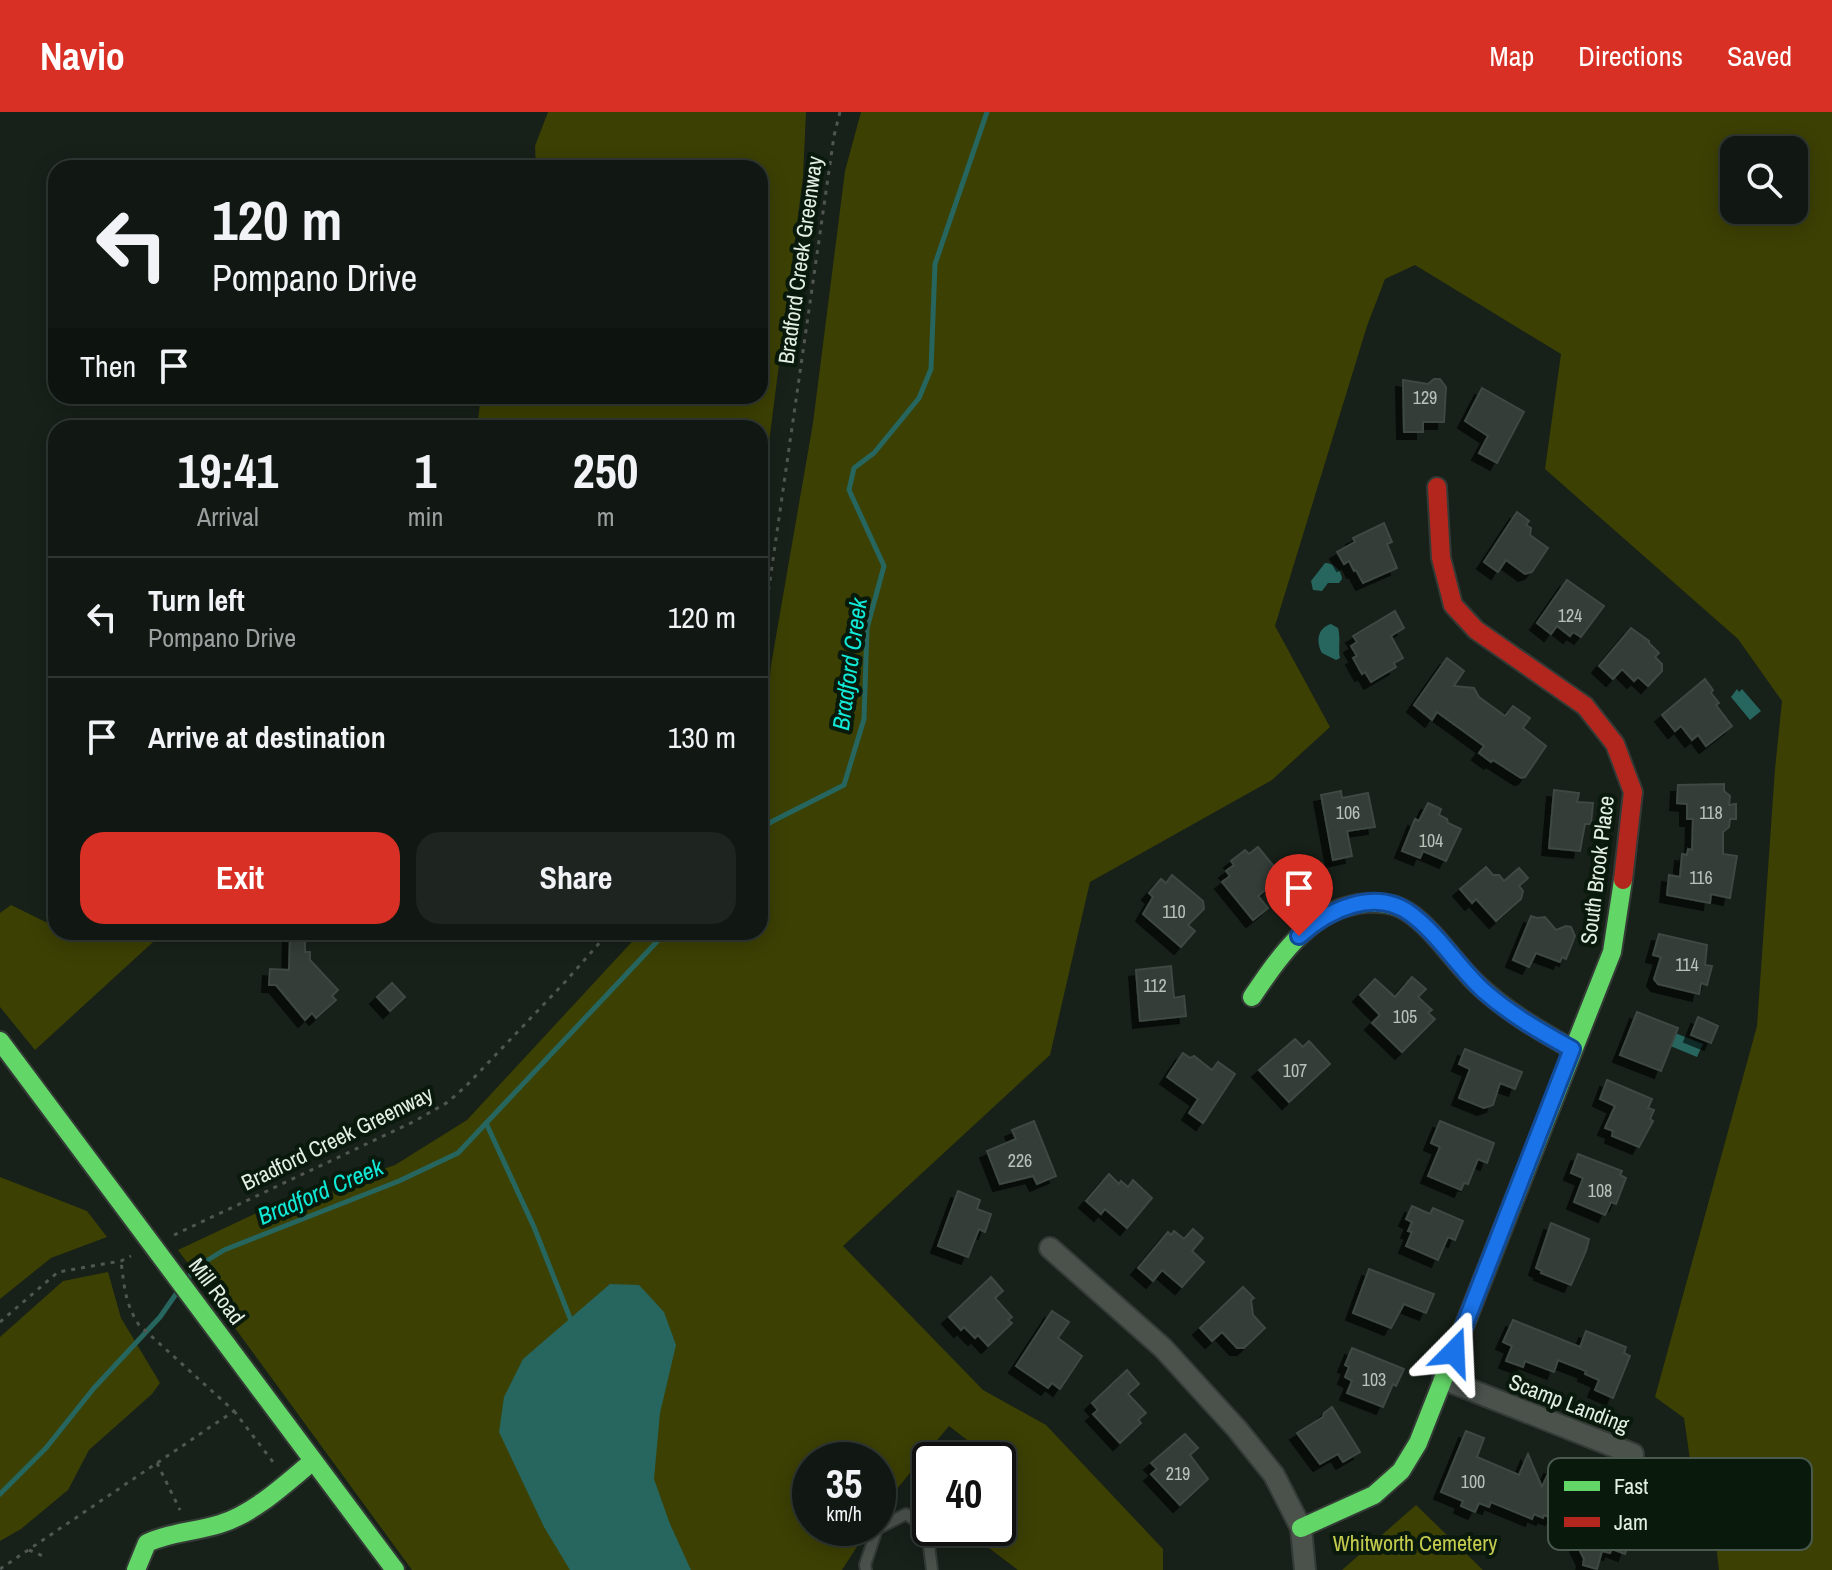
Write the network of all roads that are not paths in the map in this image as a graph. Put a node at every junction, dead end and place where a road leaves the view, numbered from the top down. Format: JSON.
{"nodes":[{"id":1,"x":1437,"y":487,"type":"dead end"},
{"id":2,"x":1252,"y":997,"type":"dead end"},
{"id":3,"x":0,"y":1041,"type":"edge"},
{"id":4,"x":1572,"y":1049,"type":"junction"},
{"id":5,"x":1050,"y":1248,"type":"dead end"},
{"id":6,"x":1443,"y":1379,"type":"junction"},
{"id":7,"x":1633,"y":1454,"type":"dead end"},
{"id":8,"x":313,"y":1461,"type":"junction"},
{"id":9,"x":1301,"y":1528,"type":"junction"},
{"id":10,"x":136,"y":1570,"type":"edge"},
{"id":11,"x":395,"y":1570,"type":"edge"},
{"id":12,"x":866,"y":1570,"type":"edge"},
{"id":13,"x":932,"y":1570,"type":"edge"},
{"id":14,"x":1305,"y":1570,"type":"edge"}],
"edges":[{"from":1,"to":4,"type":"street","name":"South Brook Place"},
{"from":2,"to":4,"type":"street"},
{"from":3,"to":8,"type":"street","name":"Mill Road"},
{"from":4,"to":6,"type":"street","name":"South Brook Place"},
{"from":5,"to":9,"type":"street"},
{"from":6,"to":7,"type":"street","name":"Scamp Landing"},
{"from":6,"to":9,"type":"street","name":"South Brook Place"},
{"from":8,"to":10,"type":"street"},
{"from":8,"to":11,"type":"street","name":"Mill Road"},
{"from":9,"to":14,"type":"street"},
{"from":12,"to":13,"type":"lane"}]}
